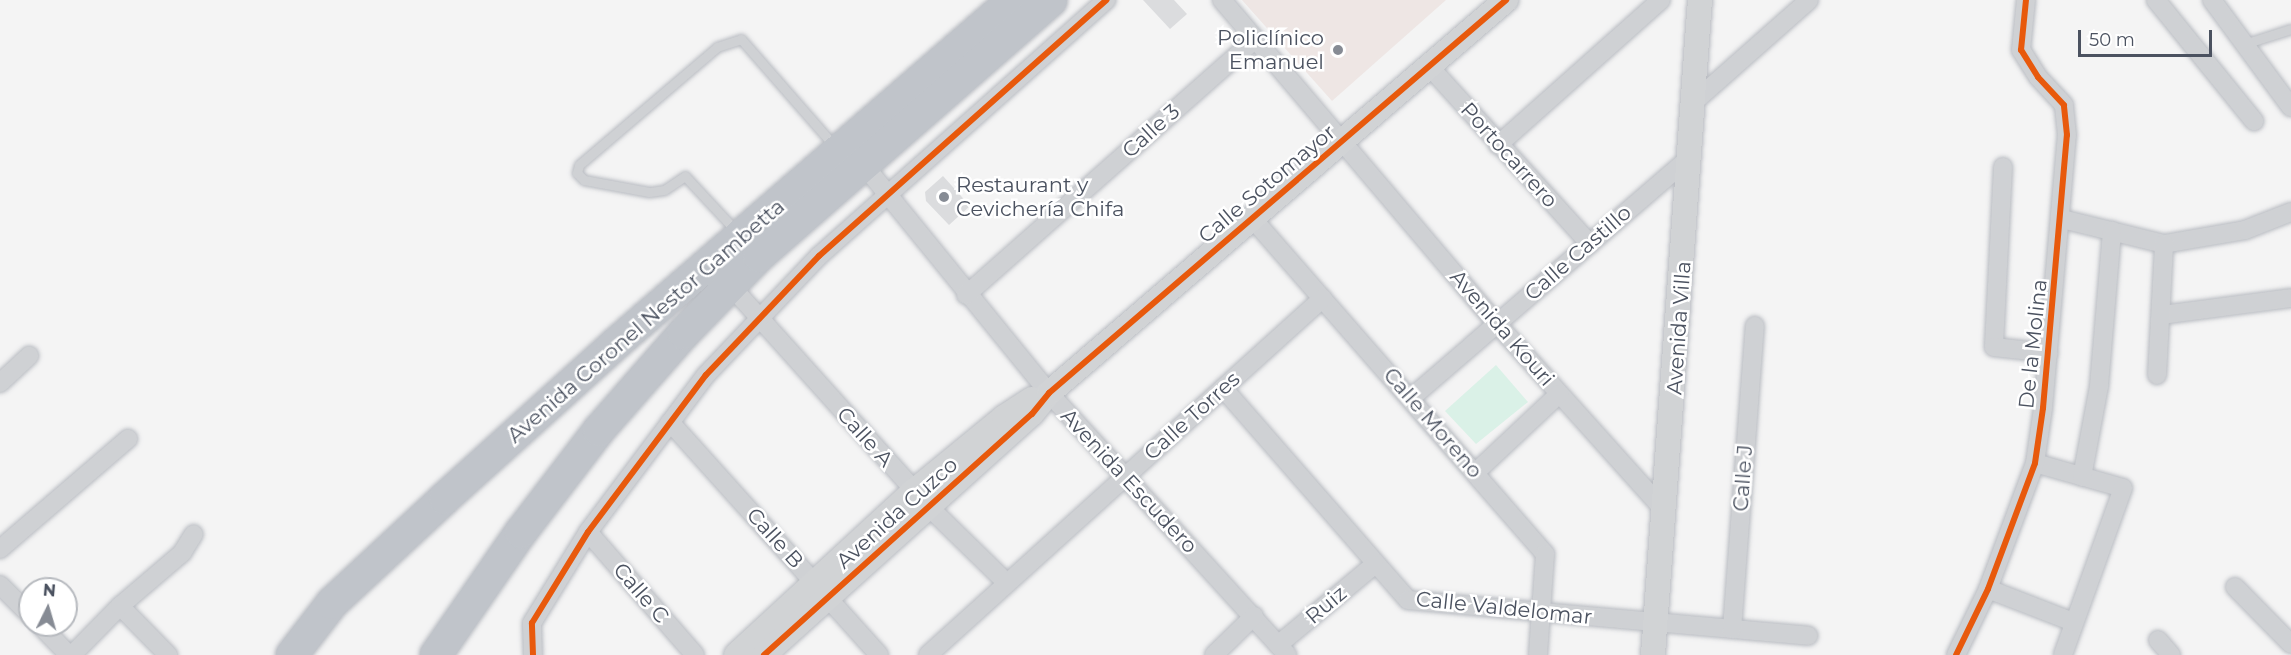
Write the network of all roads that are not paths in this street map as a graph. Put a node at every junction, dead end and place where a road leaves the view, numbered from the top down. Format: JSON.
{"nodes":[{"id":1,"x":1013,"y":0,"type":"edge"},
{"id":2,"x":1051,"y":0,"type":"edge"},
{"id":3,"x":1106,"y":0,"type":"edge"},
{"id":4,"x":1222,"y":0,"type":"edge"},
{"id":5,"x":1506,"y":0,"type":"edge"},
{"id":6,"x":1660,"y":0,"type":"edge"},
{"id":7,"x":1700,"y":0,"type":"edge"},
{"id":8,"x":1809,"y":0,"type":"edge"},
{"id":9,"x":2026,"y":0,"type":"edge"},
{"id":10,"x":2156,"y":0,"type":"edge"},
{"id":11,"x":2212,"y":0,"type":"edge"},
{"id":12,"x":2291,"y":29,"type":"edge"},
{"id":13,"x":1255,"y":39,"type":"junction"},
{"id":14,"x":2244,"y":44,"type":"junction"},
{"id":15,"x":1429,"y":66,"type":"junction"},
{"id":16,"x":1695,"y":100,"type":"junction"},
{"id":17,"x":2291,"y":106,"type":"edge"},
{"id":18,"x":2254,"y":121,"type":"dead end"},
{"id":19,"x":1342,"y":143,"type":"junction"},
{"id":20,"x":1498,"y":145,"type":"junction"},
{"id":21,"x":1691,"y":156,"type":"junction"},
{"id":22,"x":851,"y":157,"type":"junction"},
{"id":23,"x":2003,"y":167,"type":"dead end"},
{"id":24,"x":886,"y":194,"type":"junction"},
{"id":25,"x":2291,"y":212,"type":"edge"},
{"id":26,"x":1252,"y":218,"type":"junction"},
{"id":27,"x":2062,"y":219,"type":"junction"},
{"id":28,"x":2112,"y":231,"type":"junction"},
{"id":29,"x":741,"y":236,"type":"junction"},
{"id":30,"x":1590,"y":244,"type":"junction"},
{"id":31,"x":2164,"y":244,"type":"junction"},
{"id":32,"x":730,"y":285,"type":"junction"},
{"id":33,"x":966,"y":295,"type":"junction"},
{"id":34,"x":1323,"y":297,"type":"junction"},
{"id":35,"x":2291,"y":298,"type":"edge"},
{"id":36,"x":2162,"y":315,"type":"junction"},
{"id":37,"x":757,"y":319,"type":"junction"},
{"id":38,"x":1497,"y":324,"type":"junction"},
{"id":39,"x":1755,"y":326,"type":"dead end"},
{"id":40,"x":2049,"y":353,"type":"junction"},
{"id":41,"x":29,"y":356,"type":"dead end"},
{"id":42,"x":2157,"y":375,"type":"dead end"},
{"id":43,"x":0,"y":383,"type":"edge"},
{"id":44,"x":1223,"y":388,"type":"junction"},
{"id":45,"x":1049,"y":393,"type":"junction"},
{"id":46,"x":1559,"y":394,"type":"junction"},
{"id":47,"x":1411,"y":398,"type":"junction"},
{"id":48,"x":670,"y":422,"type":"junction"},
{"id":49,"x":128,"y":439,"type":"dead end"},
{"id":50,"x":2035,"y":463,"type":"junction"},
{"id":51,"x":1476,"y":472,"type":"junction"},
{"id":52,"x":1124,"y":476,"type":"junction"},
{"id":53,"x":2082,"y":477,"type":"junction"},
{"id":54,"x":921,"y":499,"type":"junction"},
{"id":55,"x":1665,"y":511,"type":"junction"},
{"id":56,"x":588,"y":531,"type":"junction"},
{"id":57,"x":194,"y":534,"type":"dead end"},
{"id":58,"x":0,"y":549,"type":"edge"},
{"id":59,"x":1374,"y":565,"type":"junction"},
{"id":60,"x":1007,"y":583,"type":"junction"},
{"id":61,"x":0,"y":585,"type":"edge"},
{"id":62,"x":2235,"y":587,"type":"dead end"},
{"id":63,"x":1988,"y":589,"type":"junction"},
{"id":64,"x":821,"y":590,"type":"junction"},
{"id":65,"x":18,"y":603,"type":"edge"},
{"id":66,"x":120,"y":606,"type":"junction"},
{"id":67,"x":1542,"y":612,"type":"junction"},
{"id":68,"x":1254,"y":616,"type":"junction"},
{"id":69,"x":2073,"y":622,"type":"junction"},
{"id":70,"x":1655,"y":623,"type":"junction"},
{"id":71,"x":1732,"y":629,"type":"junction"},
{"id":72,"x":1808,"y":636,"type":"dead end"},
{"id":73,"x":52,"y":637,"type":"edge"},
{"id":74,"x":2158,"y":640,"type":"dead end"},
{"id":75,"x":2291,"y":644,"type":"edge"},
{"id":76,"x":531,"y":649,"type":"edge"},
{"id":77,"x":1283,"y":650,"type":"edge"},
{"id":78,"x":71,"y":655,"type":"edge"},
{"id":79,"x":168,"y":655,"type":"edge"},
{"id":80,"x":292,"y":655,"type":"edge"},
{"id":81,"x":436,"y":655,"type":"edge"},
{"id":82,"x":695,"y":655,"type":"edge"},
{"id":83,"x":736,"y":655,"type":"edge"},
{"id":84,"x":764,"y":655,"type":"edge"},
{"id":85,"x":879,"y":655,"type":"edge"},
{"id":86,"x":927,"y":655,"type":"edge"},
{"id":87,"x":1214,"y":655,"type":"edge"},
{"id":88,"x":1538,"y":655,"type":"edge"},
{"id":89,"x":1653,"y":655,"type":"edge"},
{"id":90,"x":1956,"y":655,"type":"edge"},
{"id":91,"x":2063,"y":655,"type":"edge"},
{"id":92,"x":2171,"y":655,"type":"edge"}],
"edges":[{"from":1,"to":22,"type":"highway","name":"Avenida Coronel Nestor Gambetta"},
{"from":2,"to":22,"type":"highway","name":"Avenida Coronel Nestor Gambetta"},
{"from":3,"to":24,"type":"street"},
{"from":4,"to":13,"type":"street","name":"Avenida Kouri"},
{"from":5,"to":15,"type":"street","name":"Calle Sotomayor"},
{"from":6,"to":20,"type":"street"},
{"from":7,"to":16,"type":"street","name":"Avenida Villa"},
{"from":8,"to":16,"type":"street"},
{"from":9,"to":27,"type":"street","name":"De la Molina"},
{"from":10,"to":18,"type":"street"},
{"from":11,"to":14,"type":"street"},
{"from":12,"to":14,"type":"lane"},
{"from":13,"to":19,"type":"street","name":"Avenida Kouri"},
{"from":13,"to":33,"type":"street","name":"Calle 3"},
{"from":14,"to":17,"type":"street"},
{"from":15,"to":19,"type":"street","name":"Calle Sotomayor"},
{"from":15,"to":20,"type":"street","name":"Portocarrero"},
{"from":16,"to":21,"type":"street","name":"Avenida Villa"},
{"from":19,"to":26,"type":"street","name":"Calle Sotomayor"},
{"from":19,"to":38,"type":"street","name":"Avenida Kouri"},
{"from":20,"to":30,"type":"street","name":"Portocarrero"},
{"from":21,"to":30,"type":"street","name":"Calle Castillo"},
{"from":21,"to":55,"type":"street","name":"Avenida Villa"},
{"from":22,"to":24,"type":"street","name":"Avenida Escudero"},
{"from":22,"to":29,"type":"highway","name":"Avenida Coronel Nestor Gambetta"},
{"from":22,"to":29,"type":"lane"},
{"from":22,"to":32,"type":"highway","name":"Avenida Coronel Nestor Gambetta"},
{"from":23,"to":40,"type":"street"},
{"from":24,"to":33,"type":"street","name":"Avenida Escudero"},
{"from":24,"to":37,"type":"street"},
{"from":25,"to":31,"type":"street"},
{"from":26,"to":34,"type":"street","name":"Calle Moreno"},
{"from":26,"to":45,"type":"street","name":"Calle Sotomayor"},
{"from":27,"to":28,"type":"street"},
{"from":27,"to":40,"type":"street","name":"De la Molina"},
{"from":28,"to":31,"type":"street"},
{"from":28,"to":53,"type":"street"},
{"from":29,"to":80,"type":"highway","name":"Avenida Coronel Nestor Gambetta"},
{"from":30,"to":38,"type":"street","name":"Calle Castillo"},
{"from":31,"to":36,"type":"street"},
{"from":32,"to":37,"type":"street","name":"Calle A"},
{"from":32,"to":81,"type":"highway","name":"Avenida Coronel Nestor Gambetta"},
{"from":33,"to":45,"type":"street","name":"Avenida Escudero"},
{"from":34,"to":44,"type":"street","name":"Calle Torres"},
{"from":34,"to":47,"type":"street","name":"Calle Moreno"},
{"from":35,"to":36,"type":"street"},
{"from":36,"to":42,"type":"street"},
{"from":37,"to":48,"type":"street"},
{"from":37,"to":54,"type":"street","name":"Calle A"},
{"from":38,"to":46,"type":"street","name":"Avenida Kouri"},
{"from":38,"to":47,"type":"street","name":"Calle Castillo"},
{"from":39,"to":71,"type":"street","name":"Calle J"},
{"from":40,"to":50,"type":"street","name":"De la Molina"},
{"from":41,"to":43,"type":"street"},
{"from":44,"to":52,"type":"street","name":"Calle Torres"},
{"from":44,"to":59,"type":"street","name":"Calle Valdelomar"},
{"from":45,"to":52,"type":"street","name":"Avenida Escudero"},
{"from":45,"to":54,"type":"street","name":"Avenida Cuzco"},
{"from":46,"to":51,"type":"street"},
{"from":46,"to":55,"type":"street","name":"Avenida Kouri"},
{"from":47,"to":51,"type":"street","name":"Calle Moreno"},
{"from":48,"to":56,"type":"street"},
{"from":48,"to":64,"type":"street","name":"Calle B"},
{"from":49,"to":58,"type":"street"},
{"from":50,"to":53,"type":"street"},
{"from":50,"to":63,"type":"street","name":"De la Molina"},
{"from":51,"to":67,"type":"street","name":"Calle Moreno"},
{"from":52,"to":60,"type":"street","name":"Calle Torres"},
{"from":52,"to":68,"type":"street","name":"Avenida Escudero"},
{"from":53,"to":69,"type":"street"},
{"from":54,"to":60,"type":"street","name":"Calle A"},
{"from":54,"to":64,"type":"street","name":"Avenida Cuzco"},
{"from":55,"to":70,"type":"street","name":"Avenida Villa"},
{"from":56,"to":76,"type":"street"},
{"from":56,"to":82,"type":"street","name":"Calle C"},
{"from":57,"to":66,"type":"street"},
{"from":59,"to":67,"type":"street","name":"Calle Valdelomar"},
{"from":59,"to":77,"type":"street","name":"Ruiz"},
{"from":60,"to":86,"type":"street","name":"Calle Torres"},
{"from":61,"to":65,"type":"street"},
{"from":62,"to":75,"type":"street"},
{"from":63,"to":69,"type":"street"},
{"from":63,"to":90,"type":"street","name":"De la Molina"},
{"from":64,"to":83,"type":"street","name":"Avenida Cuzco"},
{"from":64,"to":84,"type":"street","name":"Avenida Cuzco"},
{"from":64,"to":85,"type":"street","name":"Calle B"},
{"from":66,"to":78,"type":"street"},
{"from":66,"to":79,"type":"street"},
{"from":67,"to":70,"type":"street","name":"Calle Valdelomar"},
{"from":67,"to":88,"type":"street","name":"Calle Moreno"},
{"from":68,"to":77,"type":"street","name":"Avenida Escudero"},
{"from":68,"to":87,"type":"street"},
{"from":69,"to":91,"type":"street"},
{"from":70,"to":71,"type":"street","name":"Calle Valdelomar"},
{"from":70,"to":89,"type":"street","name":"Avenida Villa"},
{"from":71,"to":72,"type":"street","name":"Calle Valdelomar"},
{"from":73,"to":78,"type":"street"},
{"from":74,"to":92,"type":"street"}]}
